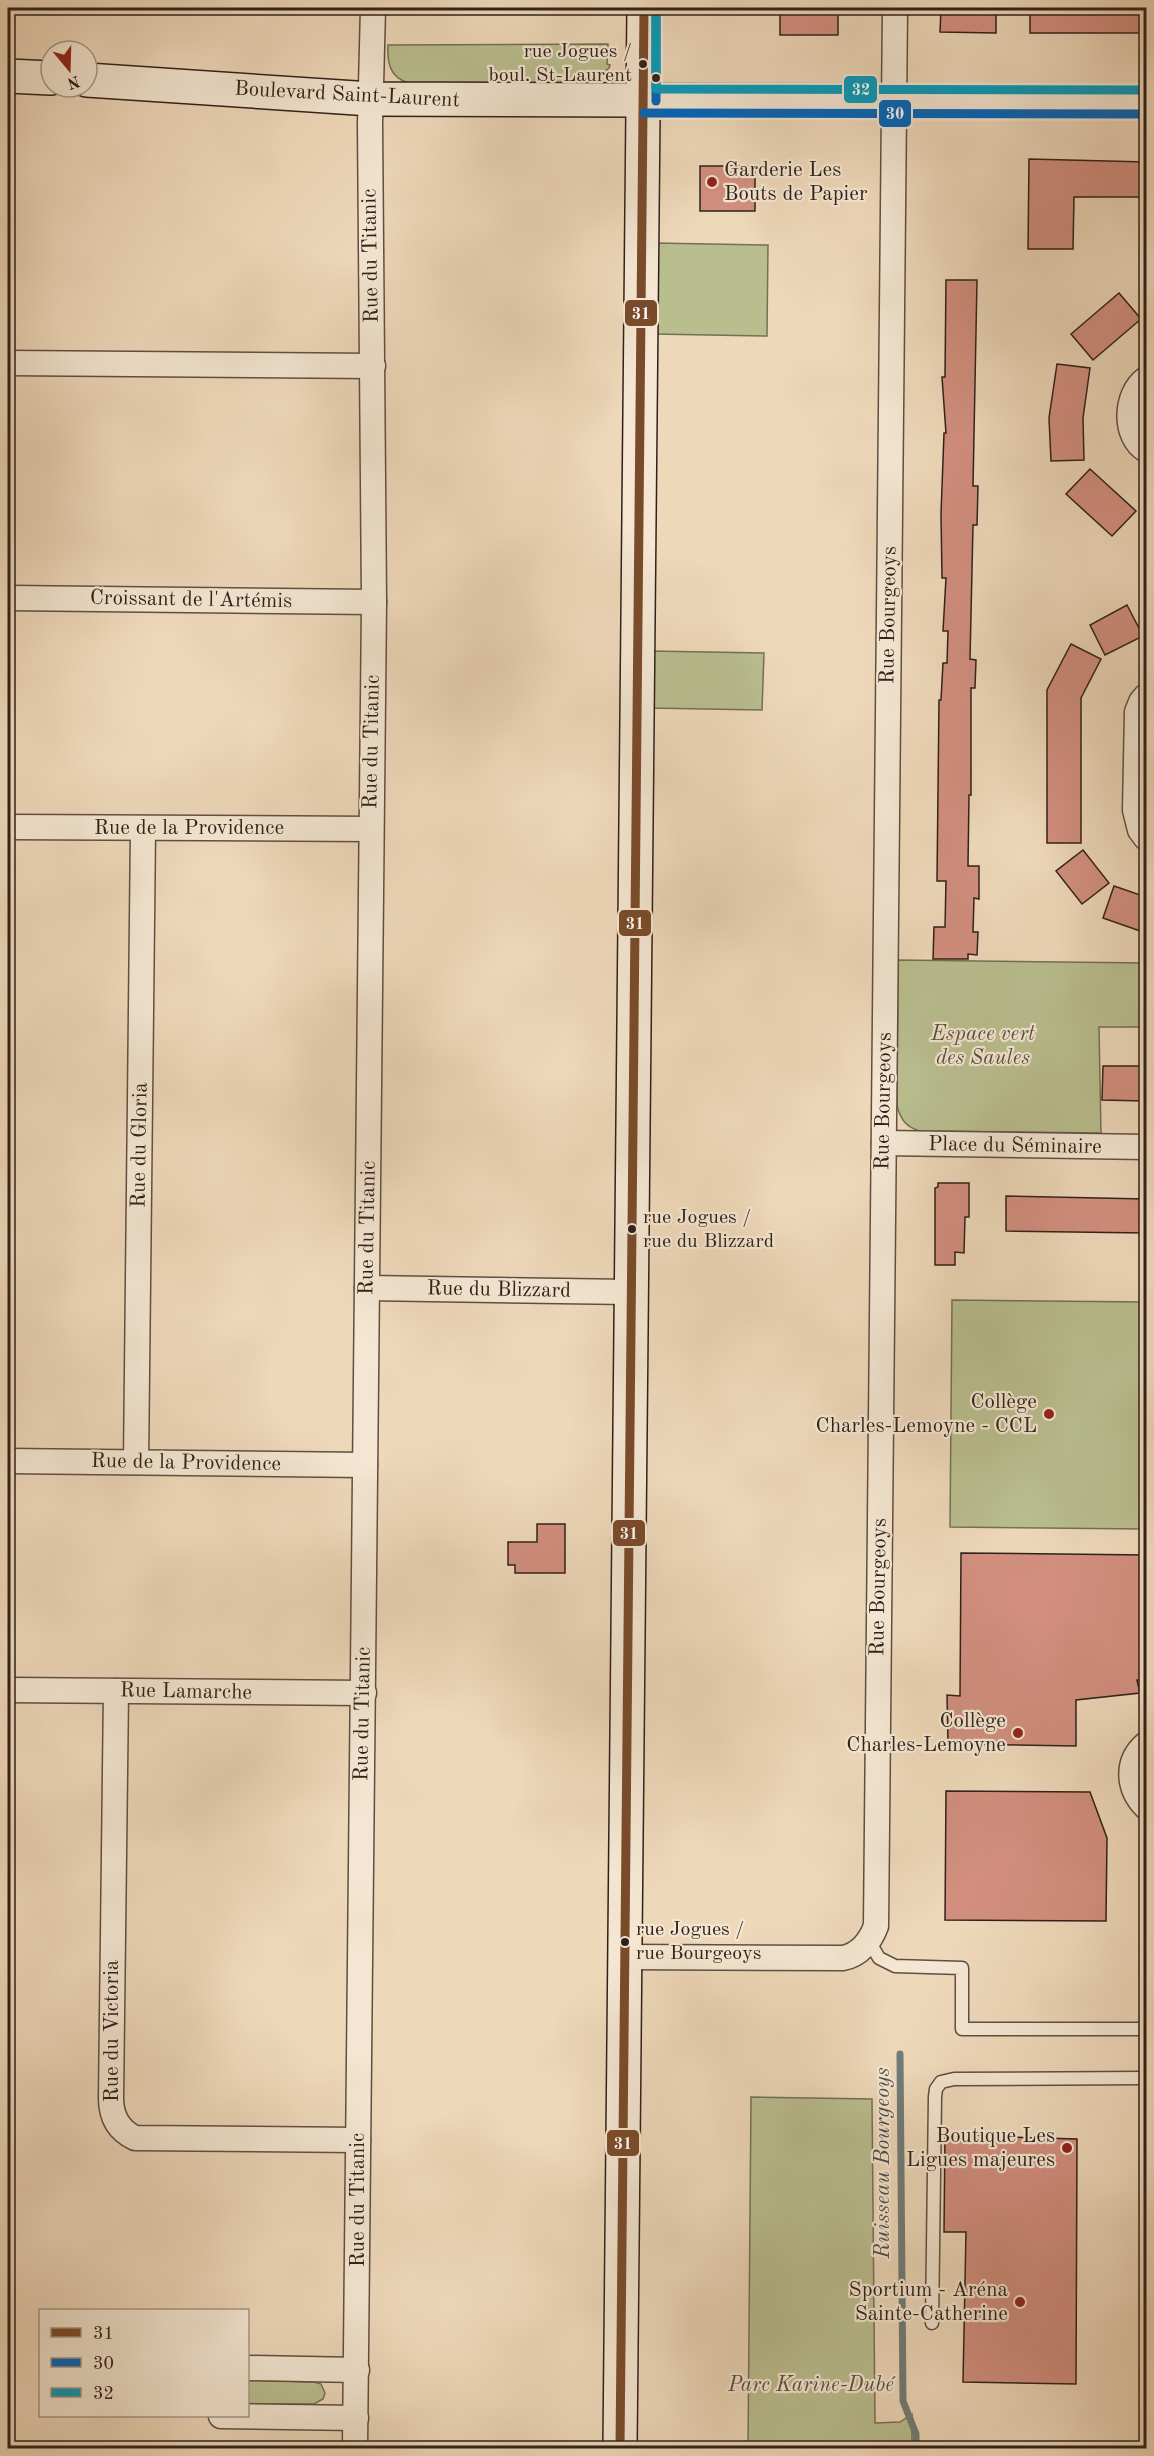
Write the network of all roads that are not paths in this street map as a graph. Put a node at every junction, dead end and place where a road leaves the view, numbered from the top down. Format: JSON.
{"nodes":[{"id":1,"x":374,"y":8,"type":"edge"},
{"id":2,"x":644,"y":8,"type":"edge"},
{"id":3,"x":895,"y":8,"type":"edge"},
{"id":4,"x":8,"y":76,"type":"edge"},
{"id":5,"x":39,"y":77,"type":"edge"},
{"id":6,"x":99,"y":81,"type":"edge"},
{"id":7,"x":371,"y":99,"type":"junction"},
{"id":8,"x":644,"y":101,"type":"junction"},
{"id":9,"x":895,"y":102,"type":"junction"},
{"id":10,"x":1146,"y":102,"type":"edge"},
{"id":11,"x":8,"y":363,"type":"edge"},
{"id":12,"x":373,"y":366,"type":"junction"},
{"id":13,"x":1146,"y":379,"type":"edge"},
{"id":14,"x":1146,"y":450,"type":"edge"},
{"id":15,"x":8,"y":598,"type":"edge"},
{"id":16,"x":374,"y":602,"type":"junction"},
{"id":17,"x":1146,"y":696,"type":"edge"},
{"id":18,"x":8,"y":827,"type":"edge"},
{"id":19,"x":143,"y":829,"type":"junction"},
{"id":20,"x":371,"y":829,"type":"junction"},
{"id":21,"x":1146,"y":838,"type":"edge"},
{"id":22,"x":884,"y":1143,"type":"junction"},
{"id":23,"x":1146,"y":1147,"type":"edge"},
{"id":24,"x":368,"y":1288,"type":"junction"},
{"id":25,"x":630,"y":1292,"type":"junction"},
{"id":26,"x":8,"y":1461,"type":"edge"},
{"id":27,"x":136,"y":1462,"type":"junction"},
{"id":28,"x":365,"y":1465,"type":"junction"},
{"id":29,"x":8,"y":1690,"type":"edge"},
{"id":30,"x":116,"y":1691,"type":"junction"},
{"id":31,"x":364,"y":1693,"type":"junction"},
{"id":32,"x":1146,"y":1744,"type":"edge"},
{"id":33,"x":1146,"y":1807,"type":"edge"},
{"id":34,"x":868,"y":1941,"type":"junction"},
{"id":35,"x":624,"y":1958,"type":"junction"},
{"id":36,"x":1146,"y":2029,"type":"edge"},
{"id":37,"x":1146,"y":2078,"type":"edge"},
{"id":38,"x":358,"y":2140,"type":"junction"},
{"id":39,"x":932,"y":2323,"type":"dead end"},
{"id":40,"x":249,"y":2368,"type":"edge"},
{"id":41,"x":357,"y":2370,"type":"junction"},
{"id":42,"x":249,"y":2416,"type":"edge"},
{"id":43,"x":356,"y":2418,"type":"junction"},
{"id":44,"x":355,"y":2448,"type":"edge"},
{"id":45,"x":620,"y":2448,"type":"edge"}],
"edges":[{"from":1,"to":7,"type":"street","name":"Rue du Titanic"},
{"from":2,"to":8,"type":"street"},
{"from":3,"to":9,"type":"street","name":"Rue Bourgeoys"},
{"from":4,"to":5,"type":"street"},
{"from":6,"to":7,"type":"street","name":"Boulevard Saint-Laurent"},
{"from":7,"to":8,"type":"street","name":"Boulevard Saint-Laurent"},
{"from":7,"to":12,"type":"street","name":"Rue du Titanic"},
{"from":8,"to":9,"type":"street","name":"Boulevard Saint-Laurent"},
{"from":8,"to":25,"type":"street"},
{"from":9,"to":10,"type":"street","name":"Boulevard Saint-Laurent"},
{"from":9,"to":22,"type":"street","name":"Rue Bourgeoys"},
{"from":11,"to":12,"type":"street"},
{"from":12,"to":16,"type":"street","name":"Rue du Titanic"},
{"from":13,"to":14,"type":"street"},
{"from":15,"to":16,"type":"street","name":"Croissant de l'Artémis"},
{"from":16,"to":20,"type":"street","name":"Rue du Titanic"},
{"from":17,"to":21,"type":"street"},
{"from":18,"to":19,"type":"street","name":"Rue de la Providence"},
{"from":19,"to":20,"type":"street","name":"Rue de la Providence"},
{"from":19,"to":27,"type":"street","name":"Rue du Gloria"},
{"from":20,"to":24,"type":"street","name":"Rue du Titanic"},
{"from":22,"to":23,"type":"street","name":"Place du Séminaire"},
{"from":22,"to":34,"type":"street","name":"Rue Bourgeoys"},
{"from":24,"to":25,"type":"street","name":"Rue du Blizzard"},
{"from":24,"to":28,"type":"street","name":"Rue du Titanic"},
{"from":25,"to":35,"type":"street"},
{"from":26,"to":27,"type":"street","name":"Rue de la Providence"},
{"from":27,"to":28,"type":"street","name":"Rue de la Providence"},
{"from":28,"to":31,"type":"street","name":"Rue du Titanic"},
{"from":29,"to":30,"type":"street","name":"Rue Lamarche"},
{"from":30,"to":31,"type":"street","name":"Rue Lamarche"},
{"from":30,"to":38,"type":"street","name":"Rue du Victoria"},
{"from":31,"to":38,"type":"street","name":"Rue du Titanic"},
{"from":32,"to":33,"type":"street"},
{"from":34,"to":35,"type":"street"},
{"from":34,"to":36,"type":"lane"},
{"from":35,"to":45,"type":"street"},
{"from":37,"to":39,"type":"lane"},
{"from":38,"to":41,"type":"street","name":"Rue du Titanic"},
{"from":40,"to":41,"type":"street"},
{"from":41,"to":43,"type":"street","name":"Rue du Titanic"},
{"from":42,"to":43,"type":"street"},
{"from":43,"to":44,"type":"street","name":"Rue du Titanic"}]}
